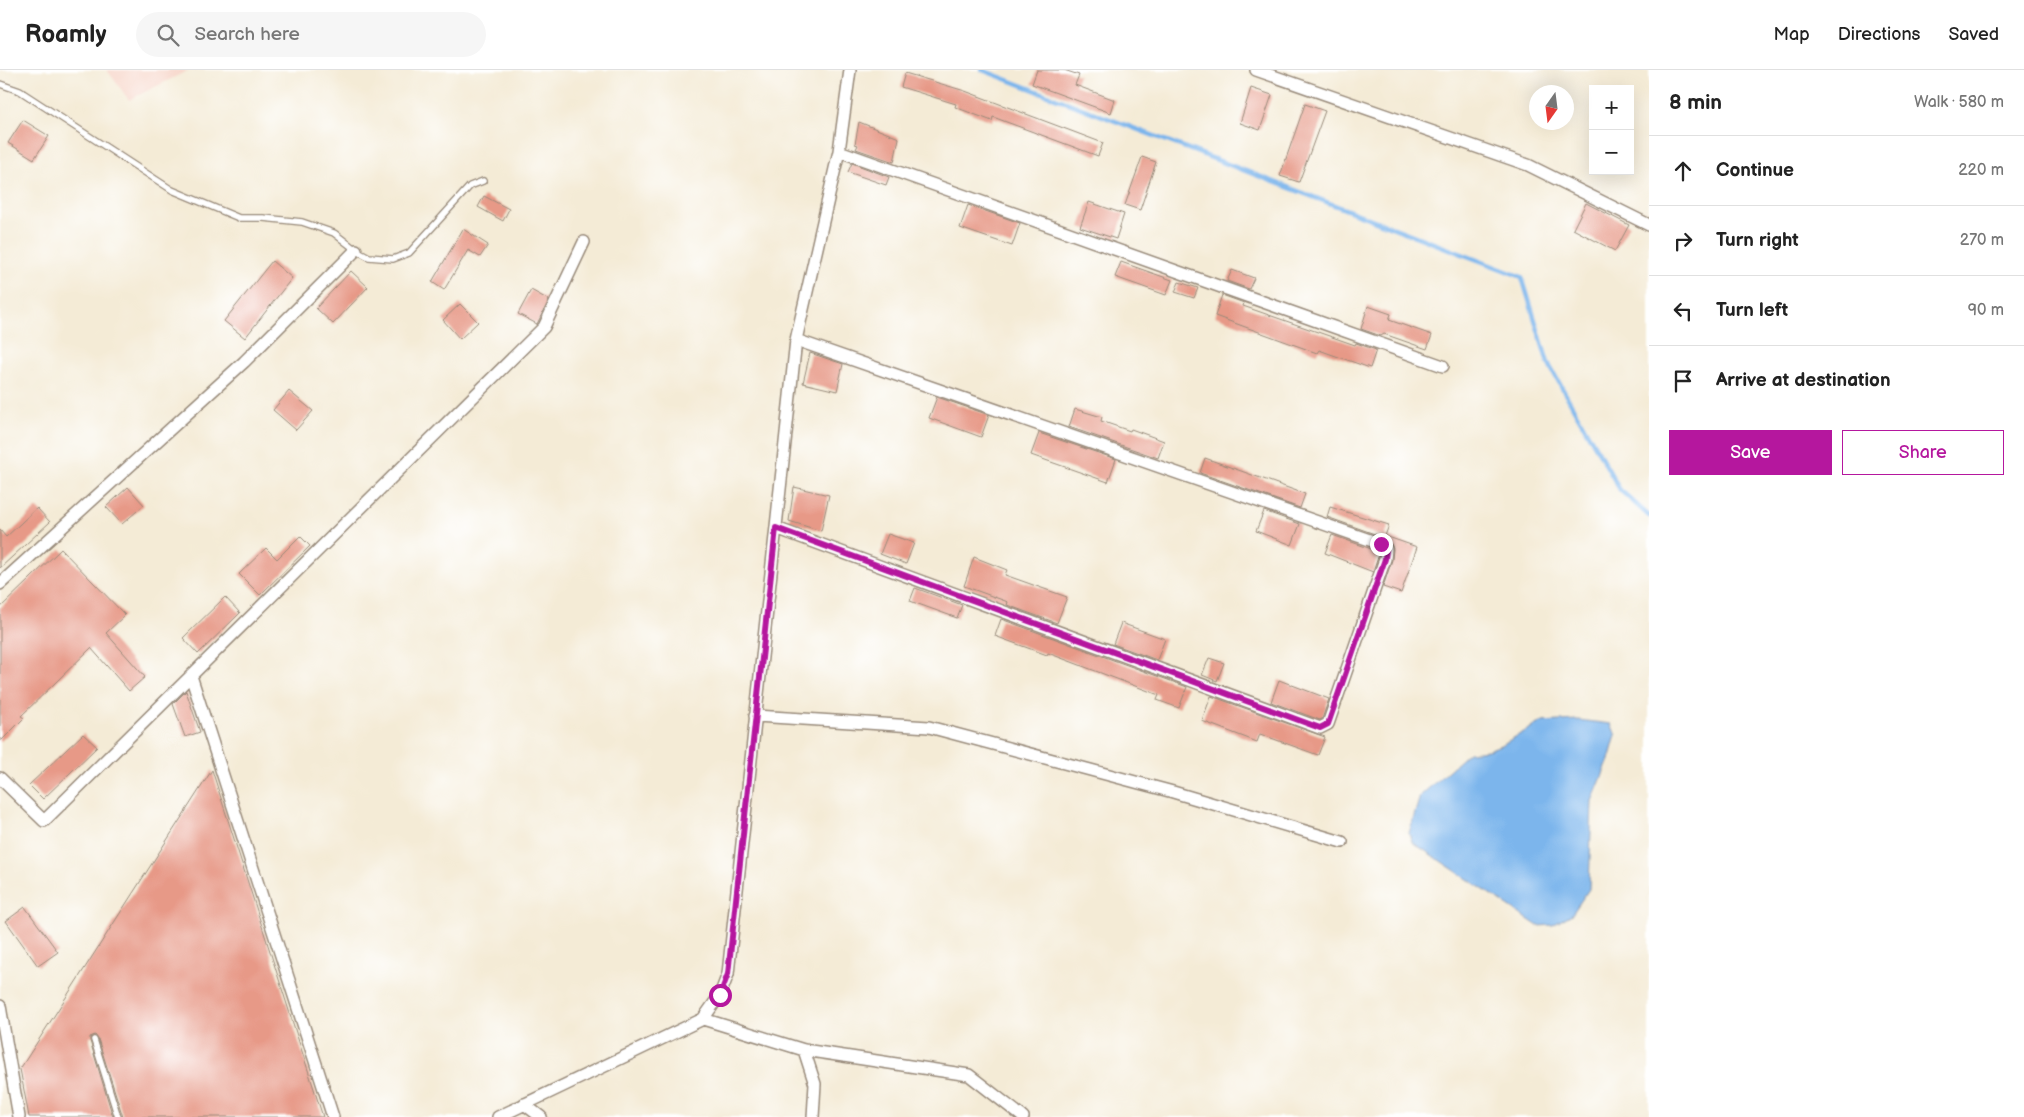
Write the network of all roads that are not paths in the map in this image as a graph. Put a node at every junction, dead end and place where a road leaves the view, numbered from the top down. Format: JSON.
{"nodes":[{"id":1,"x":850,"y":70,"type":"edge"},
{"id":2,"x":1256,"y":70,"type":"edge"},
{"id":3,"x":0,"y":84,"type":"edge"},
{"id":4,"x":839,"y":151,"type":"junction"},
{"id":5,"x":483,"y":181,"type":"dead end"},
{"id":6,"x":1649,"y":225,"type":"edge"},
{"id":7,"x":584,"y":242,"type":"dead end"},
{"id":8,"x":356,"y":250,"type":"junction"},
{"id":9,"x":796,"y":340,"type":"junction"},
{"id":10,"x":1443,"y":366,"type":"dead end"},
{"id":11,"x":776,"y":528,"type":"junction"},
{"id":12,"x":0,"y":584,"type":"edge"},
{"id":13,"x":191,"y":676,"type":"junction"},
{"id":14,"x":755,"y":716,"type":"junction"},
{"id":15,"x":0,"y":778,"type":"edge"},
{"id":16,"x":1342,"y":842,"type":"dead end"},
{"id":17,"x":0,"y":1006,"type":"edge"},
{"id":18,"x":703,"y":1019,"type":"junction"},
{"id":19,"x":94,"y":1040,"type":"dead end"},
{"id":20,"x":804,"y":1050,"type":"junction"},
{"id":21,"x":524,"y":1104,"type":"junction"},
{"id":22,"x":19,"y":1117,"type":"edge"},
{"id":23,"x":118,"y":1117,"type":"edge"},
{"id":24,"x":333,"y":1117,"type":"edge"},
{"id":25,"x":498,"y":1117,"type":"edge"},
{"id":26,"x":541,"y":1117,"type":"edge"},
{"id":27,"x":813,"y":1117,"type":"edge"},
{"id":28,"x":1022,"y":1117,"type":"edge"}],
"edges":[{"from":1,"to":4,"type":"street"},
{"from":2,"to":6,"type":"street"},
{"from":3,"to":8,"type":"lane"},
{"from":4,"to":9,"type":"street"},
{"from":4,"to":10,"type":"street"},
{"from":5,"to":8,"type":"lane"},
{"from":7,"to":13,"type":"street"},
{"from":8,"to":12,"type":"street"},
{"from":9,"to":11,"type":"street"},
{"from":9,"to":11,"type":"street"},
{"from":11,"to":14,"type":"street"},
{"from":13,"to":15,"type":"street"},
{"from":13,"to":24,"type":"street"},
{"from":14,"to":16,"type":"street"},
{"from":14,"to":18,"type":"street"},
{"from":17,"to":22,"type":"street"},
{"from":18,"to":20,"type":"street"},
{"from":18,"to":21,"type":"street"},
{"from":19,"to":23,"type":"lane"},
{"from":20,"to":27,"type":"street"},
{"from":20,"to":28,"type":"street"},
{"from":21,"to":25,"type":"street"},
{"from":21,"to":26,"type":"street"}]}
